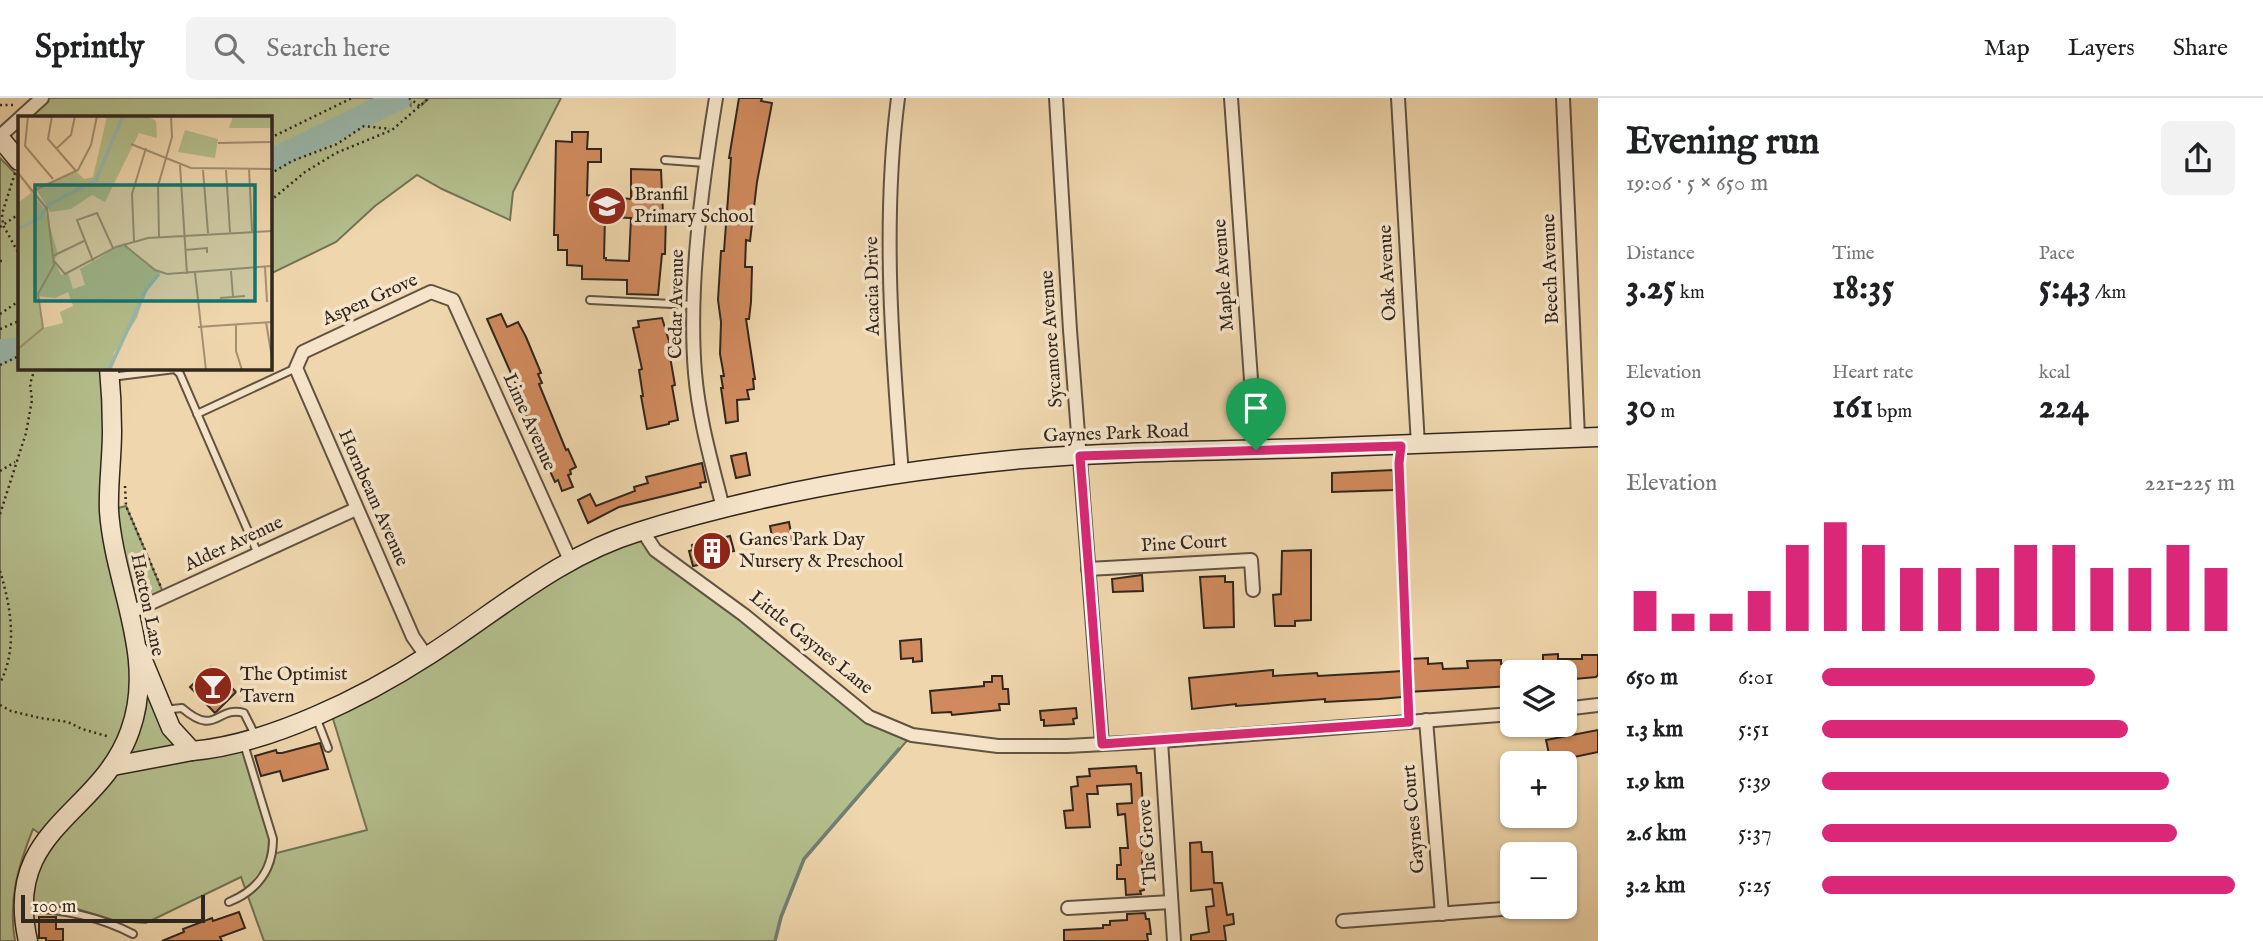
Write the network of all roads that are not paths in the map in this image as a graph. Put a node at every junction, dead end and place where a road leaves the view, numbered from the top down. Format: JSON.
{"nodes":[{"id":1,"x":42,"y":98,"type":"edge"},
{"id":2,"x":716,"y":98,"type":"edge"},
{"id":3,"x":898,"y":98,"type":"edge"},
{"id":4,"x":1056,"y":98,"type":"edge"},
{"id":5,"x":1231,"y":98,"type":"edge"},
{"id":6,"x":1398,"y":98,"type":"edge"},
{"id":7,"x":1563,"y":98,"type":"edge"},
{"id":8,"x":22,"y":116,"type":"edge"},
{"id":9,"x":18,"y":120,"type":"edge"},
{"id":10,"x":0,"y":137,"type":"edge"},
{"id":11,"x":18,"y":160,"type":"edge"},
{"id":12,"x":665,"y":160,"type":"dead end"},
{"id":13,"x":705,"y":163,"type":"junction"},
{"id":14,"x":453,"y":300,"type":"joint"},
{"id":15,"x":590,"y":300,"type":"dead end"},
{"id":16,"x":695,"y":306,"type":"junction"},
{"id":17,"x":296,"y":368,"type":"junction"},
{"id":18,"x":110,"y":372,"type":"edge"},
{"id":19,"x":197,"y":414,"type":"junction"},
{"id":20,"x":1578,"y":437,"type":"junction"},
{"id":21,"x":1598,"y":437,"type":"edge"},
{"id":22,"x":1409,"y":445,"type":"junction"},
{"id":23,"x":1256,"y":450,"type":"junction"},
{"id":24,"x":1080,"y":456,"type":"junction"},
{"id":25,"x":902,"y":474,"type":"junction"},
{"id":26,"x":723,"y":508,"type":"junction"},
{"id":27,"x":356,"y":509,"type":"junction"},
{"id":28,"x":642,"y":530,"type":"junction"},
{"id":29,"x":258,"y":554,"type":"junction"},
{"id":30,"x":570,"y":560,"type":"junction"},
{"id":31,"x":1088,"y":569,"type":"junction"},
{"id":32,"x":1253,"y":590,"type":"dead end"},
{"id":33,"x":129,"y":612,"type":"junction"},
{"id":34,"x":139,"y":651,"type":"junction"},
{"id":35,"x":427,"y":657,"type":"junction"},
{"id":36,"x":1598,"y":705,"type":"edge"},
{"id":37,"x":1577,"y":707,"type":"edge"},
{"id":38,"x":164,"y":715,"type":"junction"},
{"id":39,"x":315,"y":715,"type":"junction"},
{"id":40,"x":1500,"y":715,"type":"edge"},
{"id":41,"x":1426,"y":720,"type":"junction"},
{"id":42,"x":250,"y":740,"type":"junction"},
{"id":43,"x":1161,"y":741,"type":"junction"},
{"id":44,"x":1102,"y":744,"type":"junction"},
{"id":45,"x":328,"y":748,"type":"dead end"},
{"id":46,"x":192,"y":751,"type":"junction"},
{"id":47,"x":113,"y":766,"type":"junction"},
{"id":48,"x":229,"y":902,"type":"dead end"},
{"id":49,"x":1171,"y":902,"type":"junction"},
{"id":50,"x":23,"y":908,"type":"junction"},
{"id":51,"x":1068,"y":908,"type":"dead end"},
{"id":52,"x":1500,"y":909,"type":"edge"},
{"id":53,"x":1442,"y":914,"type":"junction"},
{"id":54,"x":1343,"y":921,"type":"dead end"},
{"id":55,"x":133,"y":934,"type":"dead end"},
{"id":56,"x":28,"y":941,"type":"edge"},
{"id":57,"x":1174,"y":941,"type":"edge"}],
"edges":[{"from":1,"to":8,"type":"street"},
{"from":2,"to":13,"type":"street","name":"Cedar Avenue"},
{"from":3,"to":25,"type":"street","name":"Acacia Drive"},
{"from":4,"to":24,"type":"street","name":"Sycamore Avenue"},
{"from":5,"to":23,"type":"street","name":"Maple Avenue"},
{"from":6,"to":22,"type":"street","name":"Oak Avenue"},
{"from":7,"to":20,"type":"street","name":"Beech Avenue"},
{"from":9,"to":10,"type":"street"},
{"from":10,"to":11,"type":"street"},
{"from":12,"to":13,"type":"lane"},
{"from":13,"to":16,"type":"street","name":"Cedar Avenue"},
{"from":14,"to":17,"type":"street","name":"Aspen Grove"},
{"from":14,"to":30,"type":"street","name":"Lime Avenue"},
{"from":15,"to":16,"type":"lane"},
{"from":16,"to":26,"type":"street","name":"Cedar Avenue"},
{"from":17,"to":19,"type":"lane"},
{"from":17,"to":27,"type":"street","name":"Hornbeam Avenue"},
{"from":18,"to":19,"type":"lane"},
{"from":18,"to":33,"type":"street","name":"Hacton Lane"},
{"from":19,"to":29,"type":"lane"},
{"from":20,"to":21,"type":"street","name":"Gaynes Park Road"},
{"from":20,"to":22,"type":"street","name":"Gaynes Park Road"},
{"from":22,"to":23,"type":"street","name":"Gaynes Park Road"},
{"from":23,"to":24,"type":"street","name":"Gaynes Park Road"},
{"from":24,"to":25,"type":"street","name":"Gaynes Park Road"},
{"from":24,"to":31,"type":"street","name":"Sycamore Avenue"},
{"from":25,"to":26,"type":"street","name":"Gaynes Park Road"},
{"from":26,"to":28,"type":"street","name":"Gaynes Park Road"},
{"from":27,"to":29,"type":"street","name":"Alder Avenue"},
{"from":27,"to":35,"type":"street","name":"Hornbeam Avenue"},
{"from":28,"to":30,"type":"street"},
{"from":28,"to":44,"type":"street","name":"Little Gaynes Lane"},
{"from":29,"to":33,"type":"street","name":"Alder Avenue"},
{"from":30,"to":35,"type":"street"},
{"from":31,"to":32,"type":"street","name":"Pine Court"},
{"from":31,"to":44,"type":"street","name":"Sycamore Avenue"},
{"from":33,"to":34,"type":"street","name":"Hacton Lane"},
{"from":34,"to":38,"type":"street"},
{"from":34,"to":47,"type":"street","name":"Hacton Lane"},
{"from":35,"to":39,"type":"street"},
{"from":36,"to":37,"type":"street"},
{"from":38,"to":42,"type":"lane"},
{"from":38,"to":46,"type":"street"},
{"from":39,"to":42,"type":"street"},
{"from":39,"to":45,"type":"lane"},
{"from":40,"to":41,"type":"street","name":"Little Gaynes Lane"},
{"from":41,"to":43,"type":"street","name":"Little Gaynes Lane"},
{"from":41,"to":53,"type":"street","name":"Gaynes Court"},
{"from":42,"to":46,"type":"street"},
{"from":42,"to":48,"type":"lane"},
{"from":43,"to":44,"type":"street","name":"Little Gaynes Lane"},
{"from":43,"to":49,"type":"street","name":"The Grove"},
{"from":46,"to":47,"type":"street"},
{"from":47,"to":50,"type":"street","name":"Hacton Lane"},
{"from":49,"to":51,"type":"street"},
{"from":49,"to":57,"type":"street","name":"The Grove"},
{"from":50,"to":55,"type":"lane"},
{"from":50,"to":56,"type":"street","name":"Hacton Lane"},
{"from":52,"to":53,"type":"street"},
{"from":53,"to":54,"type":"street"}]}
